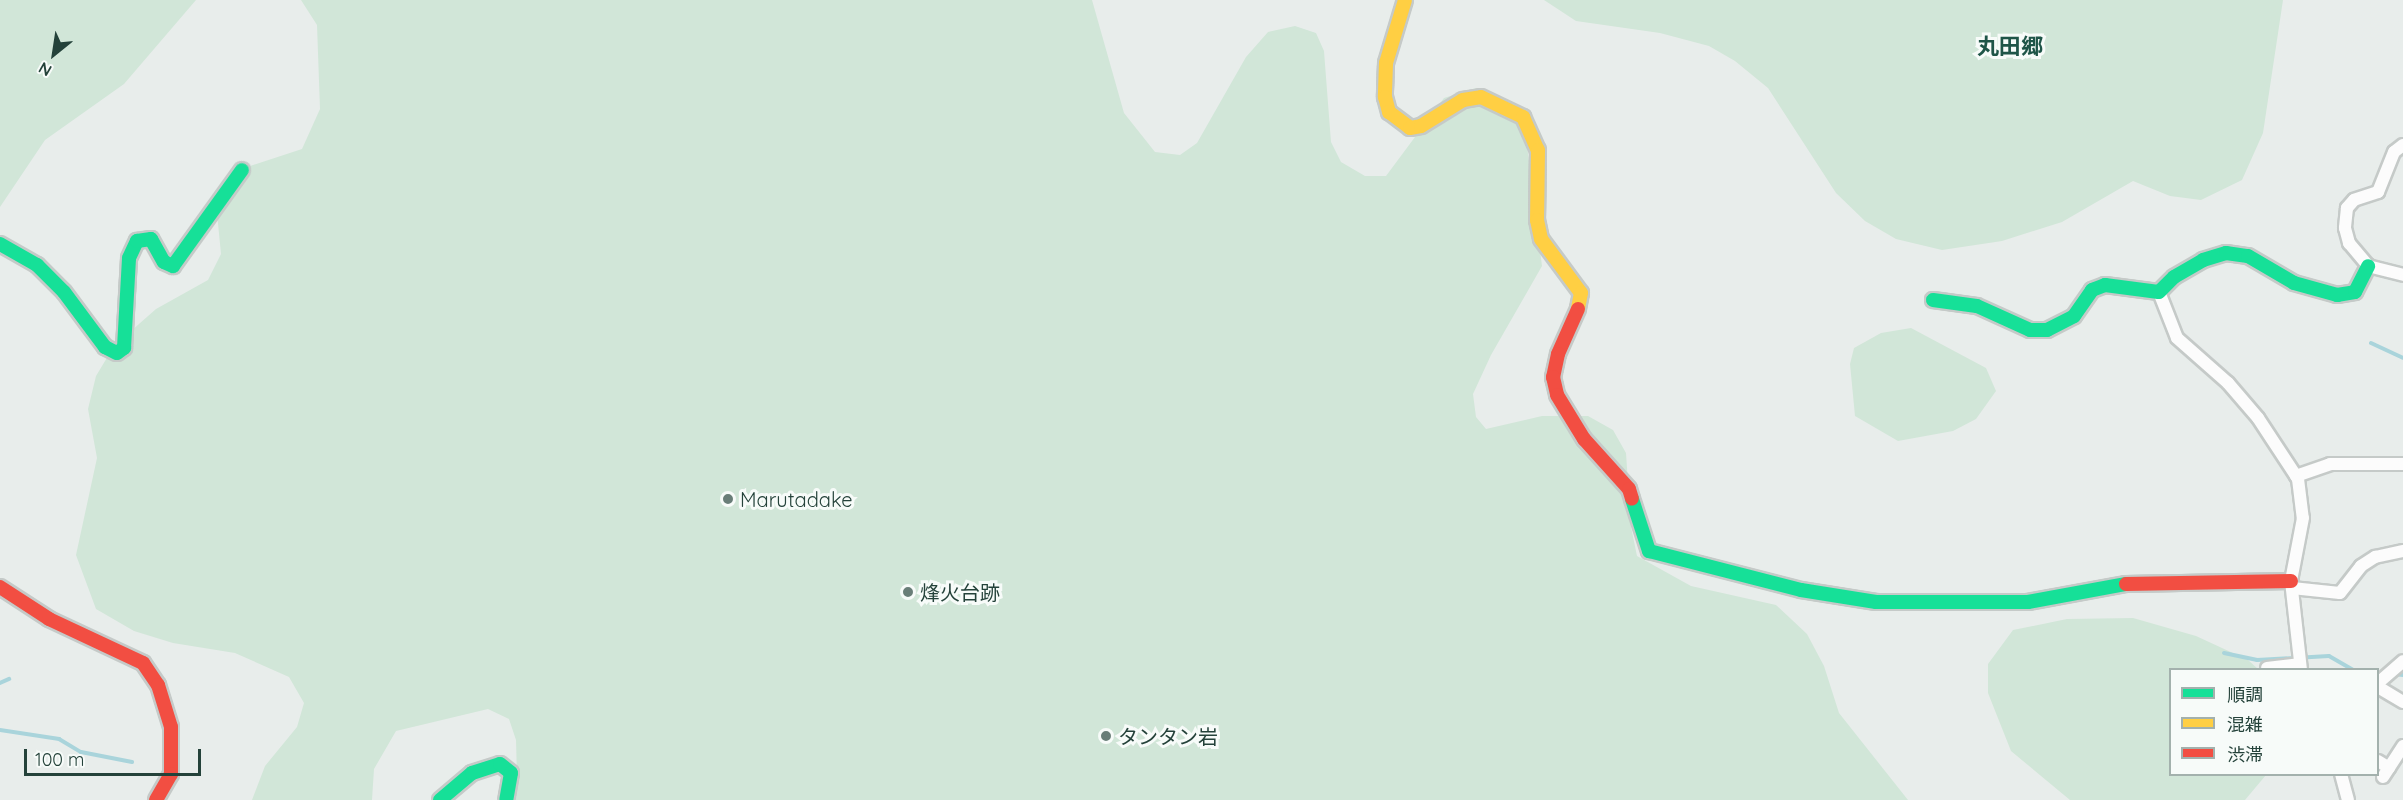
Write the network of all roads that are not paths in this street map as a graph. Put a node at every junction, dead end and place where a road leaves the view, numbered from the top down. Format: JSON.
{"nodes":[{"id":1,"x":1405,"y":0,"type":"edge"},
{"id":2,"x":2403,"y":145,"type":"edge"},
{"id":3,"x":242,"y":170,"type":"dead end"},
{"id":4,"x":0,"y":244,"type":"edge"},
{"id":5,"x":2368,"y":266,"type":"junction"},
{"id":6,"x":2403,"y":275,"type":"edge"},
{"id":7,"x":2159,"y":292,"type":"junction"},
{"id":8,"x":1933,"y":300,"type":"dead end"},
{"id":9,"x":2403,"y":465,"type":"edge"},
{"id":10,"x":2296,"y":476,"type":"junction"},
{"id":11,"x":2403,"y":551,"type":"edge"},
{"id":12,"x":2292,"y":585,"type":"junction"},
{"id":13,"x":0,"y":588,"type":"edge"},
{"id":14,"x":2403,"y":661,"type":"edge"},
{"id":15,"x":2299,"y":663,"type":"edge"},
{"id":16,"x":2268,"y":668,"type":"edge"},
{"id":17,"x":2379,"y":684,"type":"edge"},
{"id":18,"x":2379,"y":686,"type":"edge"},
{"id":19,"x":2403,"y":702,"type":"edge"},
{"id":20,"x":2403,"y":746,"type":"edge"},
{"id":21,"x":2379,"y":762,"type":"edge"},
{"id":22,"x":2342,"y":776,"type":"edge"},
{"id":23,"x":156,"y":800,"type":"edge"},
{"id":24,"x":440,"y":800,"type":"edge"},
{"id":25,"x":506,"y":800,"type":"edge"},
{"id":26,"x":2348,"y":800,"type":"edge"}],
"edges":[{"from":1,"to":12,"type":"street"},
{"from":2,"to":5,"type":"street"},
{"from":3,"to":4,"type":"street"},
{"from":5,"to":6,"type":"street"},
{"from":5,"to":7,"type":"street"},
{"from":7,"to":8,"type":"street"},
{"from":7,"to":10,"type":"street"},
{"from":9,"to":10,"type":"street"},
{"from":10,"to":12,"type":"street"},
{"from":11,"to":12,"type":"street"},
{"from":12,"to":15,"type":"street"},
{"from":13,"to":23,"type":"street"},
{"from":14,"to":17,"type":"street"},
{"from":15,"to":16,"type":"street"},
{"from":18,"to":19,"type":"street"},
{"from":20,"to":21,"type":"street"},
{"from":22,"to":26,"type":"street"},
{"from":24,"to":25,"type":"street"}]}
